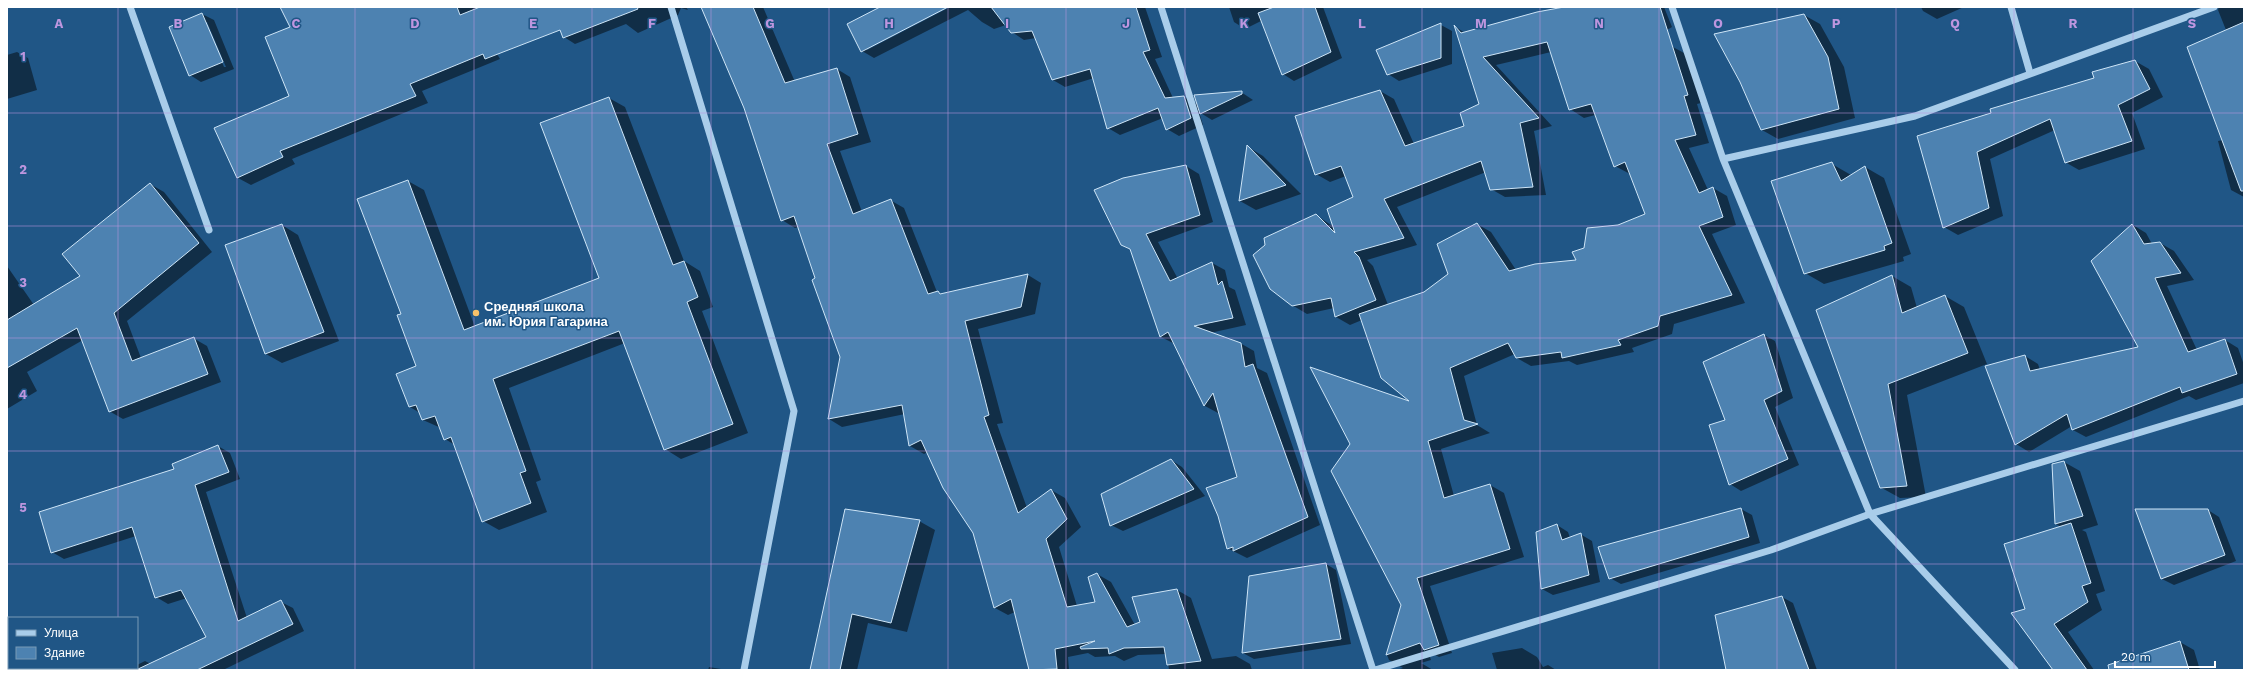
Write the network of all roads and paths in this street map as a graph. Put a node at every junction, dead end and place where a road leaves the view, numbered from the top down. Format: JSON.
{"nodes":[{"id":1,"x":130,"y":7,"type":"edge"},
{"id":2,"x":671,"y":7,"type":"edge"},
{"id":3,"x":1161,"y":7,"type":"edge"},
{"id":4,"x":1672,"y":7,"type":"edge"},
{"id":5,"x":2011,"y":7,"type":"edge"},
{"id":6,"x":2214,"y":7,"type":"edge"},
{"id":7,"x":2030,"y":73,"type":"junction"},
{"id":8,"x":1723,"y":159,"type":"junction"},
{"id":9,"x":209,"y":230,"type":"dead end"},
{"id":10,"x":2244,"y":401,"type":"edge"},
{"id":11,"x":1870,"y":514,"type":"junction"},
{"id":12,"x":744,"y":670,"type":"edge"},
{"id":13,"x":1374,"y":670,"type":"edge"},
{"id":14,"x":2015,"y":670,"type":"edge"}],
"edges":[{"from":1,"to":9,"type":"street"},
{"from":2,"to":12,"type":"street"},
{"from":3,"to":13,"type":"street"},
{"from":4,"to":8,"type":"street"},
{"from":5,"to":7,"type":"street"},
{"from":6,"to":7,"type":"street"},
{"from":7,"to":8,"type":"street"},
{"from":8,"to":11,"type":"street"},
{"from":10,"to":11,"type":"street"},
{"from":11,"to":13,"type":"street"},
{"from":11,"to":14,"type":"street"}]}
